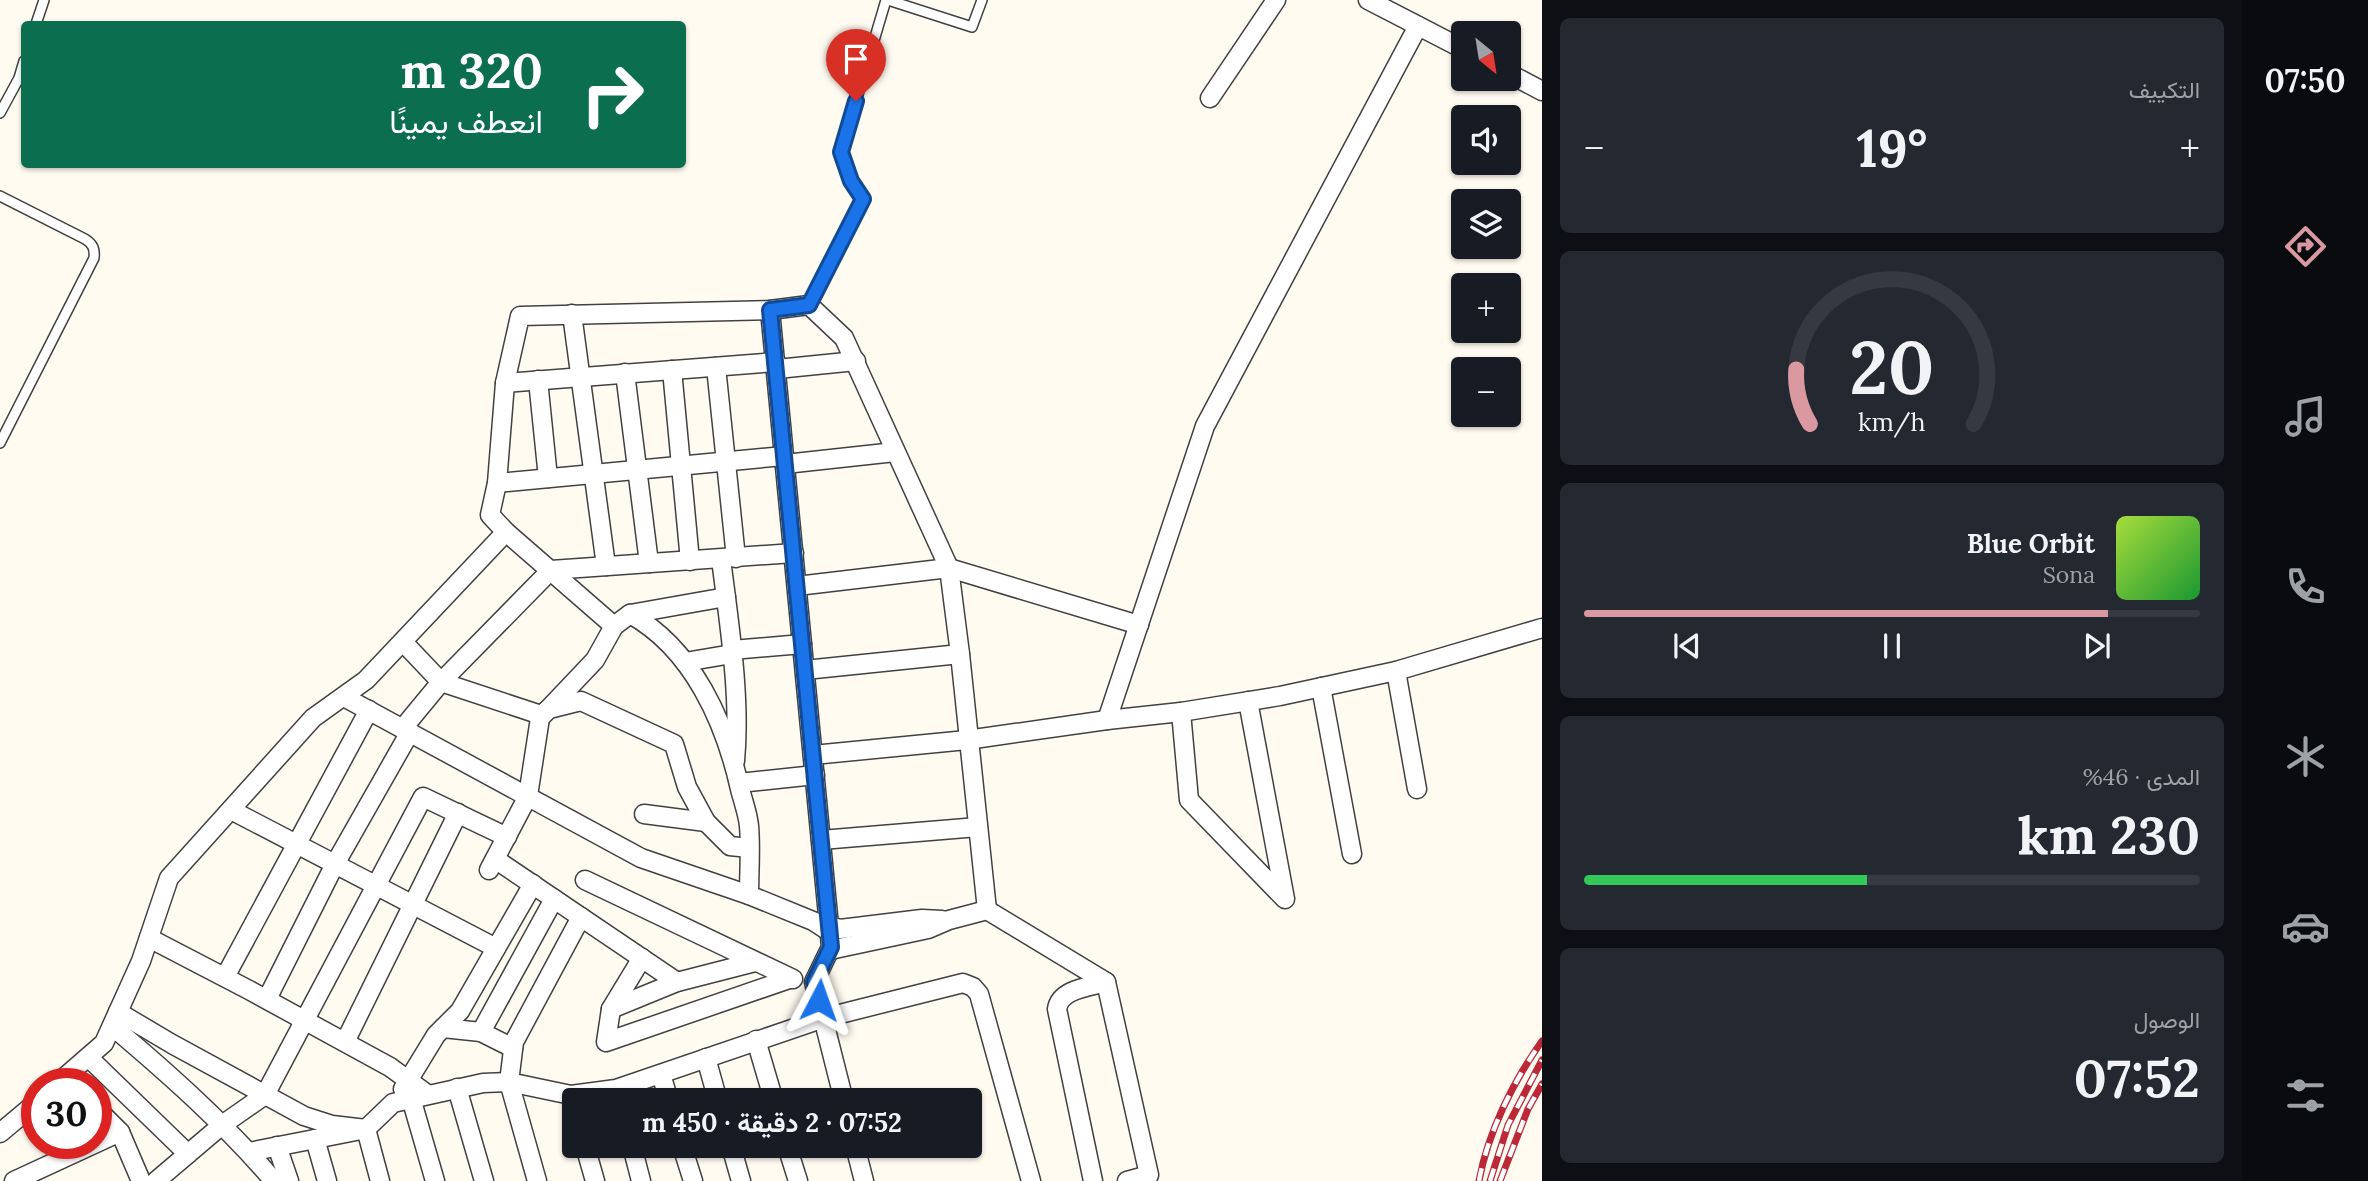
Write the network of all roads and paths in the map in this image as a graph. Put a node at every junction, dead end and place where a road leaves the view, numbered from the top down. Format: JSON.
{"nodes":[{"id":1,"x":44,"y":0,"type":"edge"},
{"id":2,"x":887,"y":0,"type":"edge"},
{"id":3,"x":982,"y":0,"type":"edge"},
{"id":4,"x":1276,"y":0,"type":"edge"},
{"id":5,"x":1368,"y":0,"type":"edge"},
{"id":6,"x":37,"y":21,"type":"edge"},
{"id":7,"x":1418,"y":26,"type":"junction"},
{"id":8,"x":1451,"y":43,"type":"edge"},
{"id":9,"x":21,"y":71,"type":"edge"},
{"id":10,"x":1521,"y":80,"type":"edge"},
{"id":11,"x":1542,"y":90,"type":"edge"},
{"id":12,"x":1210,"y":98,"type":"dead end"},
{"id":13,"x":0,"y":113,"type":"edge"},
{"id":14,"x":0,"y":196,"type":"edge"},
{"id":15,"x":809,"y":305,"type":"junction"},
{"id":16,"x":770,"y":310,"type":"junction"},
{"id":17,"x":572,"y":314,"type":"junction"},
{"id":18,"x":856,"y":361,"type":"junction"},
{"id":19,"x":777,"y":365,"type":"junction"},
{"id":20,"x":716,"y":366,"type":"junction"},
{"id":21,"x":672,"y":370,"type":"junction"},
{"id":22,"x":625,"y":373,"type":"junction"},
{"id":23,"x":580,"y":377,"type":"junction"},
{"id":24,"x":538,"y":380,"type":"junction"},
{"id":25,"x":505,"y":383,"type":"junction"},
{"id":26,"x":0,"y":443,"type":"edge"},
{"id":27,"x":895,"y":453,"type":"junction"},
{"id":28,"x":785,"y":460,"type":"junction"},
{"id":29,"x":726,"y":461,"type":"junction"},
{"id":30,"x":681,"y":466,"type":"junction"},
{"id":31,"x":637,"y":470,"type":"junction"},
{"id":32,"x":594,"y":474,"type":"junction"},
{"id":33,"x":548,"y":478,"type":"junction"},
{"id":34,"x":497,"y":483,"type":"junction"},
{"id":35,"x":506,"y":532,"type":"junction"},
{"id":36,"x":794,"y":553,"type":"junction"},
{"id":37,"x":729,"y":558,"type":"junction"},
{"id":38,"x":690,"y":561,"type":"junction"},
{"id":39,"x":649,"y":563,"type":"junction"},
{"id":40,"x":606,"y":566,"type":"junction"},
{"id":41,"x":949,"y":568,"type":"junction"},
{"id":42,"x":551,"y":570,"type":"junction"},
{"id":43,"x":797,"y":586,"type":"junction"},
{"id":44,"x":726,"y":597,"type":"junction"},
{"id":45,"x":630,"y":614,"type":"junction"},
{"id":46,"x":1139,"y":625,"type":"junction"},
{"id":47,"x":614,"y":626,"type":"junction"},
{"id":48,"x":1542,"y":628,"type":"edge"},
{"id":49,"x":404,"y":643,"type":"junction"},
{"id":50,"x":802,"y":644,"type":"junction"},
{"id":51,"x":732,"y":652,"type":"junction"},
{"id":52,"x":960,"y":654,"type":"junction"},
{"id":53,"x":685,"y":662,"type":"junction"},
{"id":54,"x":805,"y":670,"type":"junction"},
{"id":55,"x":1396,"y":671,"type":"junction"},
{"id":56,"x":442,"y":682,"type":"junction"},
{"id":57,"x":1321,"y":687,"type":"junction"},
{"id":58,"x":344,"y":697,"type":"junction"},
{"id":59,"x":1248,"y":701,"type":"junction"},
{"id":60,"x":549,"y":709,"type":"junction"},
{"id":61,"x":369,"y":710,"type":"junction"},
{"id":62,"x":1181,"y":712,"type":"junction"},
{"id":63,"x":1107,"y":720,"type":"junction"},
{"id":64,"x":406,"y":730,"type":"junction"},
{"id":65,"x":967,"y":740,"type":"junction"},
{"id":66,"x":813,"y":755,"type":"junction"},
{"id":67,"x":734,"y":764,"type":"junction"},
{"id":68,"x":815,"y":775,"type":"junction"},
{"id":69,"x":739,"y":783,"type":"junction"},
{"id":70,"x":1417,"y":789,"type":"dead end"},
{"id":71,"x":528,"y":796,"type":"junction"},
{"id":72,"x":231,"y":810,"type":"junction"},
{"id":73,"x":458,"y":813,"type":"junction"},
{"id":74,"x":643,"y":814,"type":"dead end"},
{"id":75,"x":706,"y":822,"type":"junction"},
{"id":76,"x":978,"y":827,"type":"junction"},
{"id":77,"x":507,"y":837,"type":"junction"},
{"id":78,"x":821,"y":840,"type":"junction"},
{"id":79,"x":296,"y":843,"type":"junction"},
{"id":80,"x":749,"y":848,"type":"junction"},
{"id":81,"x":1352,"y":854,"type":"dead end"},
{"id":82,"x":335,"y":864,"type":"junction"},
{"id":83,"x":585,"y":880,"type":"dead end"},
{"id":84,"x":533,"y":884,"type":"junction"},
{"id":85,"x":376,"y":885,"type":"junction"},
{"id":86,"x":749,"y":895,"type":"junction"},
{"id":87,"x":554,"y":899,"type":"junction"},
{"id":88,"x":414,"y":905,"type":"junction"},
{"id":89,"x":987,"y":911,"type":"junction"},
{"id":90,"x":581,"y":917,"type":"junction"},
{"id":91,"x":830,"y":936,"type":"junction"},
{"id":92,"x":149,"y":938,"type":"junction"},
{"id":93,"x":496,"y":948,"type":"junction"},
{"id":94,"x":642,"y":958,"type":"junction"},
{"id":95,"x":755,"y":962,"type":"junction"},
{"id":96,"x":225,"y":977,"type":"junction"},
{"id":97,"x":789,"y":979,"type":"junction"},
{"id":98,"x":677,"y":982,"type":"junction"},
{"id":99,"x":814,"y":982,"type":"junction"},
{"id":100,"x":1106,"y":982,"type":"junction"},
{"id":101,"x":267,"y":999,"type":"junction"},
{"id":102,"x":611,"y":1009,"type":"junction"},
{"id":103,"x":824,"y":1018,"type":"junction"},
{"id":104,"x":115,"y":1019,"type":"junction"},
{"id":105,"x":305,"y":1020,"type":"junction"},
{"id":106,"x":443,"y":1028,"type":"junction"},
{"id":107,"x":481,"y":1032,"type":"junction"},
{"id":108,"x":756,"y":1040,"type":"junction"},
{"id":109,"x":345,"y":1042,"type":"junction"},
{"id":110,"x":513,"y":1048,"type":"junction"},
{"id":111,"x":89,"y":1056,"type":"junction"},
{"id":112,"x":706,"y":1058,"type":"junction"},
{"id":113,"x":77,"y":1068,"type":"edge"},
{"id":114,"x":661,"y":1074,"type":"junction"},
{"id":115,"x":509,"y":1082,"type":"junction"},
{"id":116,"x":457,"y":1088,"type":"junction"},
{"id":117,"x":632,"y":1088,"type":"edge"},
{"id":118,"x":665,"y":1088,"type":"edge"},
{"id":119,"x":714,"y":1088,"type":"edge"},
{"id":120,"x":770,"y":1088,"type":"edge"},
{"id":121,"x":841,"y":1088,"type":"edge"},
{"id":122,"x":410,"y":1094,"type":"junction"},
{"id":123,"x":265,"y":1095,"type":"junction"},
{"id":124,"x":562,"y":1097,"type":"edge"},
{"id":125,"x":21,"y":1115,"type":"edge"},
{"id":126,"x":112,"y":1124,"type":"edge"},
{"id":127,"x":222,"y":1125,"type":"junction"},
{"id":128,"x":366,"y":1129,"type":"junction"},
{"id":129,"x":120,"y":1132,"type":"junction"},
{"id":130,"x":0,"y":1133,"type":"edge"},
{"id":131,"x":315,"y":1139,"type":"junction"},
{"id":132,"x":278,"y":1146,"type":"junction"},
{"id":133,"x":249,"y":1152,"type":"junction"},
{"id":134,"x":188,"y":1154,"type":"junction"},
{"id":135,"x":588,"y":1158,"type":"edge"},
{"id":136,"x":635,"y":1158,"type":"edge"},
{"id":137,"x":686,"y":1158,"type":"edge"},
{"id":138,"x":735,"y":1158,"type":"edge"},
{"id":139,"x":791,"y":1158,"type":"edge"},
{"id":140,"x":858,"y":1158,"type":"edge"},
{"id":141,"x":14,"y":1181,"type":"edge"},
{"id":142,"x":141,"y":1181,"type":"edge"},
{"id":143,"x":156,"y":1181,"type":"edge"},
{"id":144,"x":274,"y":1181,"type":"edge"},
{"id":145,"x":289,"y":1181,"type":"edge"},
{"id":146,"x":327,"y":1181,"type":"edge"},
{"id":147,"x":380,"y":1181,"type":"edge"},
{"id":148,"x":435,"y":1181,"type":"edge"},
{"id":149,"x":484,"y":1181,"type":"edge"},
{"id":150,"x":537,"y":1181,"type":"edge"},
{"id":151,"x":595,"y":1181,"type":"edge"},
{"id":152,"x":641,"y":1181,"type":"edge"},
{"id":153,"x":693,"y":1181,"type":"edge"},
{"id":154,"x":741,"y":1181,"type":"edge"},
{"id":155,"x":798,"y":1181,"type":"edge"},
{"id":156,"x":864,"y":1181,"type":"edge"},
{"id":157,"x":1031,"y":1181,"type":"edge"},
{"id":158,"x":1093,"y":1181,"type":"edge"},
{"id":159,"x":1127,"y":1181,"type":"edge"}],
"edges":[{"from":1,"to":6,"type":"lane"},
{"from":2,"to":3,"type":"lane"},
{"from":2,"to":15,"type":"lane"},
{"from":4,"to":12,"type":"street"},
{"from":5,"to":7,"type":"street"},
{"from":7,"to":8,"type":"street"},
{"from":7,"to":46,"type":"street"},
{"from":9,"to":13,"type":"lane"},
{"from":10,"to":11,"type":"street"},
{"from":14,"to":26,"type":"lane"},
{"from":15,"to":16,"type":"street"},
{"from":15,"to":18,"type":"street"},
{"from":16,"to":17,"type":"street"},
{"from":16,"to":19,"type":"street"},
{"from":17,"to":23,"type":"street"},
{"from":17,"to":25,"type":"street"},
{"from":18,"to":19,"type":"street"},
{"from":18,"to":27,"type":"street"},
{"from":19,"to":20,"type":"street"},
{"from":19,"to":28,"type":"street"},
{"from":20,"to":21,"type":"street"},
{"from":20,"to":29,"type":"street"},
{"from":21,"to":22,"type":"street"},
{"from":21,"to":30,"type":"street"},
{"from":22,"to":23,"type":"street"},
{"from":22,"to":31,"type":"street"},
{"from":23,"to":24,"type":"street"},
{"from":23,"to":32,"type":"street"},
{"from":24,"to":25,"type":"street"},
{"from":24,"to":33,"type":"street"},
{"from":25,"to":34,"type":"street"},
{"from":27,"to":28,"type":"street"},
{"from":27,"to":41,"type":"street"},
{"from":28,"to":29,"type":"street"},
{"from":28,"to":36,"type":"street"},
{"from":29,"to":30,"type":"street"},
{"from":29,"to":37,"type":"street"},
{"from":30,"to":31,"type":"street"},
{"from":30,"to":38,"type":"street"},
{"from":31,"to":32,"type":"street"},
{"from":31,"to":39,"type":"street"},
{"from":32,"to":33,"type":"street"},
{"from":32,"to":40,"type":"street"},
{"from":33,"to":34,"type":"street"},
{"from":34,"to":35,"type":"street"},
{"from":35,"to":42,"type":"street"},
{"from":35,"to":49,"type":"street"},
{"from":36,"to":37,"type":"street"},
{"from":36,"to":43,"type":"street"},
{"from":37,"to":38,"type":"street"},
{"from":37,"to":44,"type":"street"},
{"from":38,"to":39,"type":"street"},
{"from":39,"to":40,"type":"street"},
{"from":40,"to":42,"type":"street"},
{"from":41,"to":43,"type":"street"},
{"from":41,"to":46,"type":"street"},
{"from":41,"to":52,"type":"street"},
{"from":42,"to":47,"type":"street"},
{"from":42,"to":56,"type":"street"},
{"from":43,"to":50,"type":"street"},
{"from":44,"to":45,"type":"street"},
{"from":44,"to":51,"type":"street"},
{"from":45,"to":47,"type":"street"},
{"from":45,"to":53,"type":"street"},
{"from":46,"to":63,"type":"street"},
{"from":47,"to":60,"type":"street"},
{"from":48,"to":55,"type":"street"},
{"from":49,"to":56,"type":"street"},
{"from":49,"to":58,"type":"street"},
{"from":50,"to":51,"type":"street"},
{"from":50,"to":54,"type":"street"},
{"from":51,"to":53,"type":"street"},
{"from":51,"to":67,"type":"street"},
{"from":52,"to":54,"type":"street"},
{"from":52,"to":65,"type":"street"},
{"from":53,"to":67,"type":"street"},
{"from":54,"to":66,"type":"street"},
{"from":55,"to":57,"type":"street"},
{"from":55,"to":70,"type":"street"},
{"from":56,"to":60,"type":"street"},
{"from":56,"to":64,"type":"street"},
{"from":57,"to":59,"type":"street"},
{"from":57,"to":81,"type":"street"},
{"from":58,"to":61,"type":"street"},
{"from":58,"to":72,"type":"street"},
{"from":59,"to":62,"type":"street"},
{"from":59,"to":62,"type":"street"},
{"from":60,"to":71,"type":"street"},
{"from":60,"to":75,"type":"street"},
{"from":61,"to":64,"type":"street"},
{"from":61,"to":79,"type":"street"},
{"from":62,"to":63,"type":"street"},
{"from":63,"to":65,"type":"street"},
{"from":64,"to":71,"type":"street"},
{"from":64,"to":82,"type":"street"},
{"from":65,"to":66,"type":"street"},
{"from":65,"to":76,"type":"street"},
{"from":66,"to":68,"type":"street"},
{"from":67,"to":69,"type":"street"},
{"from":68,"to":69,"type":"street"},
{"from":68,"to":78,"type":"street"},
{"from":69,"to":80,"type":"street"},
{"from":71,"to":77,"type":"street"},
{"from":71,"to":86,"type":"street"},
{"from":72,"to":79,"type":"street"},
{"from":72,"to":92,"type":"street"},
{"from":73,"to":77,"type":"street"},
{"from":73,"to":85,"type":"street"},
{"from":73,"to":88,"type":"street"},
{"from":74,"to":75,"type":"street"},
{"from":75,"to":80,"type":"street"},
{"from":76,"to":78,"type":"street"},
{"from":76,"to":89,"type":"street"},
{"from":77,"to":84,"type":"street"},
{"from":78,"to":91,"type":"street"},
{"from":79,"to":82,"type":"street"},
{"from":79,"to":96,"type":"street"},
{"from":80,"to":86,"type":"street"},
{"from":82,"to":85,"type":"street"},
{"from":82,"to":101,"type":"street"},
{"from":83,"to":95,"type":"street"},
{"from":84,"to":87,"type":"street"},
{"from":84,"to":93,"type":"street"},
{"from":85,"to":88,"type":"street"},
{"from":85,"to":105,"type":"street"},
{"from":86,"to":91,"type":"street"},
{"from":87,"to":90,"type":"street"},
{"from":87,"to":107,"type":"street"},
{"from":88,"to":93,"type":"street"},
{"from":88,"to":109,"type":"street"},
{"from":89,"to":91,"type":"street"},
{"from":89,"to":100,"type":"street"},
{"from":90,"to":94,"type":"street"},
{"from":90,"to":110,"type":"street"},
{"from":91,"to":99,"type":"street"},
{"from":92,"to":96,"type":"street"},
{"from":92,"to":104,"type":"street"},
{"from":93,"to":106,"type":"street"},
{"from":94,"to":98,"type":"street"},
{"from":94,"to":102,"type":"street"},
{"from":95,"to":97,"type":"street"},
{"from":95,"to":98,"type":"street"},
{"from":96,"to":101,"type":"street"},
{"from":97,"to":99,"type":"street"},
{"from":97,"to":102,"type":"street"},
{"from":98,"to":102,"type":"street"},
{"from":99,"to":103,"type":"street"},
{"from":100,"to":158,"type":"street"},
{"from":100,"to":159,"type":"street"},
{"from":101,"to":105,"type":"street"},
{"from":103,"to":108,"type":"street"},
{"from":103,"to":121,"type":"street"},
{"from":103,"to":157,"type":"street"},
{"from":104,"to":111,"type":"street"},
{"from":104,"to":123,"type":"street"},
{"from":104,"to":127,"type":"street"},
{"from":105,"to":109,"type":"street"},
{"from":105,"to":123,"type":"street"},
{"from":106,"to":107,"type":"street"},
{"from":106,"to":122,"type":"street"},
{"from":107,"to":110,"type":"street"},
{"from":108,"to":112,"type":"street"},
{"from":108,"to":120,"type":"street"},
{"from":109,"to":122,"type":"street"},
{"from":110,"to":115,"type":"street"},
{"from":111,"to":113,"type":"street"},
{"from":111,"to":134,"type":"street"},
{"from":112,"to":114,"type":"street"},
{"from":112,"to":119,"type":"street"},
{"from":114,"to":117,"type":"street"},
{"from":114,"to":118,"type":"street"},
{"from":115,"to":116,"type":"street"},
{"from":115,"to":124,"type":"street"},
{"from":115,"to":150,"type":"street"},
{"from":116,"to":122,"type":"street"},
{"from":116,"to":149,"type":"street"},
{"from":122,"to":128,"type":"street"},
{"from":122,"to":148,"type":"street"},
{"from":123,"to":127,"type":"street"},
{"from":123,"to":128,"type":"street"},
{"from":125,"to":130,"type":"street"},
{"from":126,"to":129,"type":"street"},
{"from":127,"to":133,"type":"street"},
{"from":127,"to":134,"type":"street"},
{"from":128,"to":131,"type":"street"},
{"from":128,"to":147,"type":"street"},
{"from":129,"to":141,"type":"street"},
{"from":129,"to":142,"type":"street"},
{"from":131,"to":132,"type":"street"},
{"from":131,"to":146,"type":"street"},
{"from":132,"to":133,"type":"street"},
{"from":132,"to":145,"type":"street"},
{"from":133,"to":144,"type":"street"},
{"from":134,"to":143,"type":"street"},
{"from":135,"to":151,"type":"street"},
{"from":136,"to":152,"type":"street"},
{"from":137,"to":153,"type":"street"},
{"from":138,"to":154,"type":"street"},
{"from":139,"to":155,"type":"street"},
{"from":140,"to":156,"type":"street"}]}
